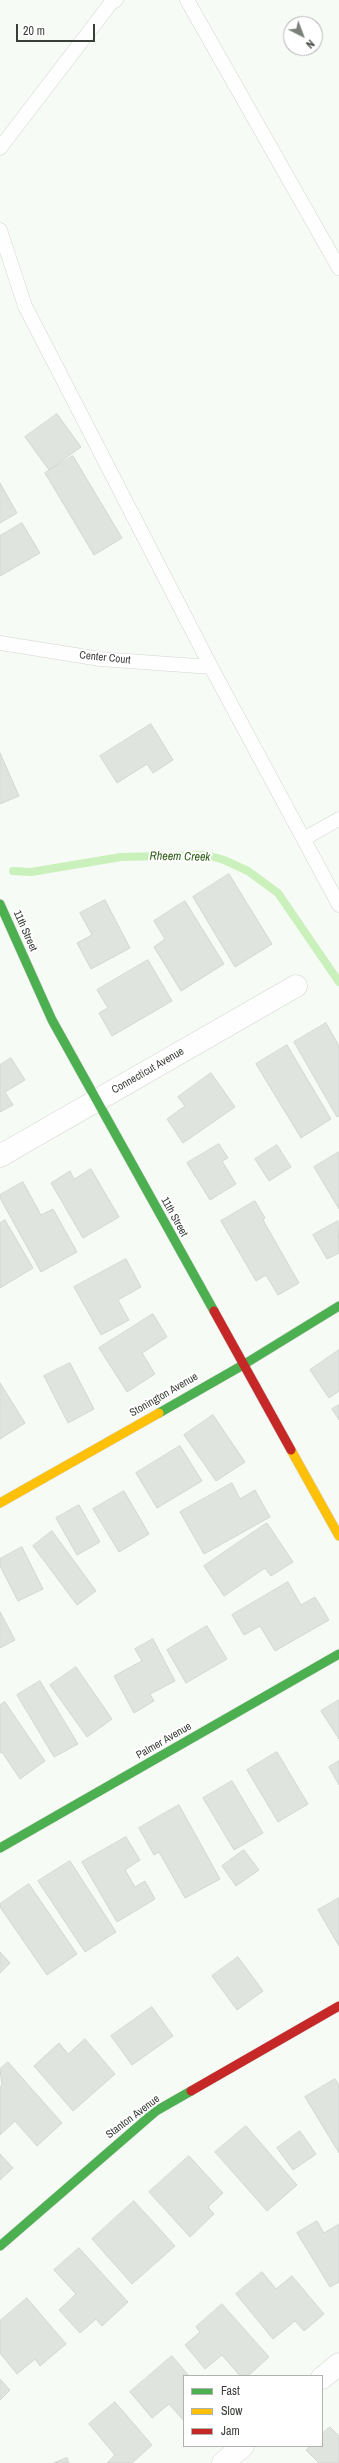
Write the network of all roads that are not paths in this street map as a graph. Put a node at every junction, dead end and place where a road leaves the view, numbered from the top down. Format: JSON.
{"nodes":[{"id":1,"x":116,"y":0,"type":"edge"},
{"id":2,"x":187,"y":0,"type":"edge"},
{"id":3,"x":0,"y":148,"type":"edge"},
{"id":4,"x":0,"y":230,"type":"edge"},
{"id":5,"x":339,"y":268,"type":"edge"},
{"id":6,"x":0,"y":643,"type":"edge"},
{"id":7,"x":212,"y":667,"type":"junction"},
{"id":8,"x":339,"y":819,"type":"edge"},
{"id":9,"x":305,"y":838,"type":"junction"},
{"id":10,"x":0,"y":904,"type":"edge"},
{"id":11,"x":339,"y":905,"type":"edge"},
{"id":12,"x":296,"y":986,"type":"dead end"},
{"id":13,"x":96,"y":1101,"type":"junction"},
{"id":14,"x":0,"y":1156,"type":"edge"},
{"id":15,"x":339,"y":1306,"type":"edge"},
{"id":16,"x":243,"y":1365,"type":"junction"},
{"id":17,"x":0,"y":1503,"type":"edge"},
{"id":18,"x":339,"y":1536,"type":"edge"},
{"id":19,"x":339,"y":1654,"type":"edge"},
{"id":20,"x":0,"y":1848,"type":"edge"},
{"id":21,"x":339,"y":2006,"type":"edge"},
{"id":22,"x":0,"y":2246,"type":"edge"},
{"id":23,"x":339,"y":2364,"type":"edge"},
{"id":24,"x":323,"y":2377,"type":"edge"},
{"id":25,"x":242,"y":2447,"type":"edge"},
{"id":26,"x":223,"y":2463,"type":"edge"}],
"edges":[{"from":1,"to":3,"type":"lane"},
{"from":2,"to":5,"type":"lane"},
{"from":4,"to":7,"type":"lane"},
{"from":6,"to":7,"type":"lane","name":"Center Court"},
{"from":7,"to":9,"type":"lane"},
{"from":8,"to":9,"type":"lane"},
{"from":9,"to":11,"type":"lane"},
{"from":10,"to":13,"type":"street","name":"11th Street"},
{"from":12,"to":13,"type":"street","name":"Connecticut Avenue"},
{"from":13,"to":14,"type":"street","name":"Connecticut Avenue"},
{"from":13,"to":16,"type":"street","name":"11th Street"},
{"from":15,"to":16,"type":"street","name":"Stonington Avenue"},
{"from":16,"to":17,"type":"street","name":"Stonington Avenue"},
{"from":16,"to":18,"type":"street","name":"11th Street"},
{"from":19,"to":20,"type":"street","name":"Palmer Avenue"},
{"from":21,"to":22,"type":"street","name":"Stanton Avenue"},
{"from":23,"to":24,"type":"street"},
{"from":25,"to":26,"type":"street"}]}
